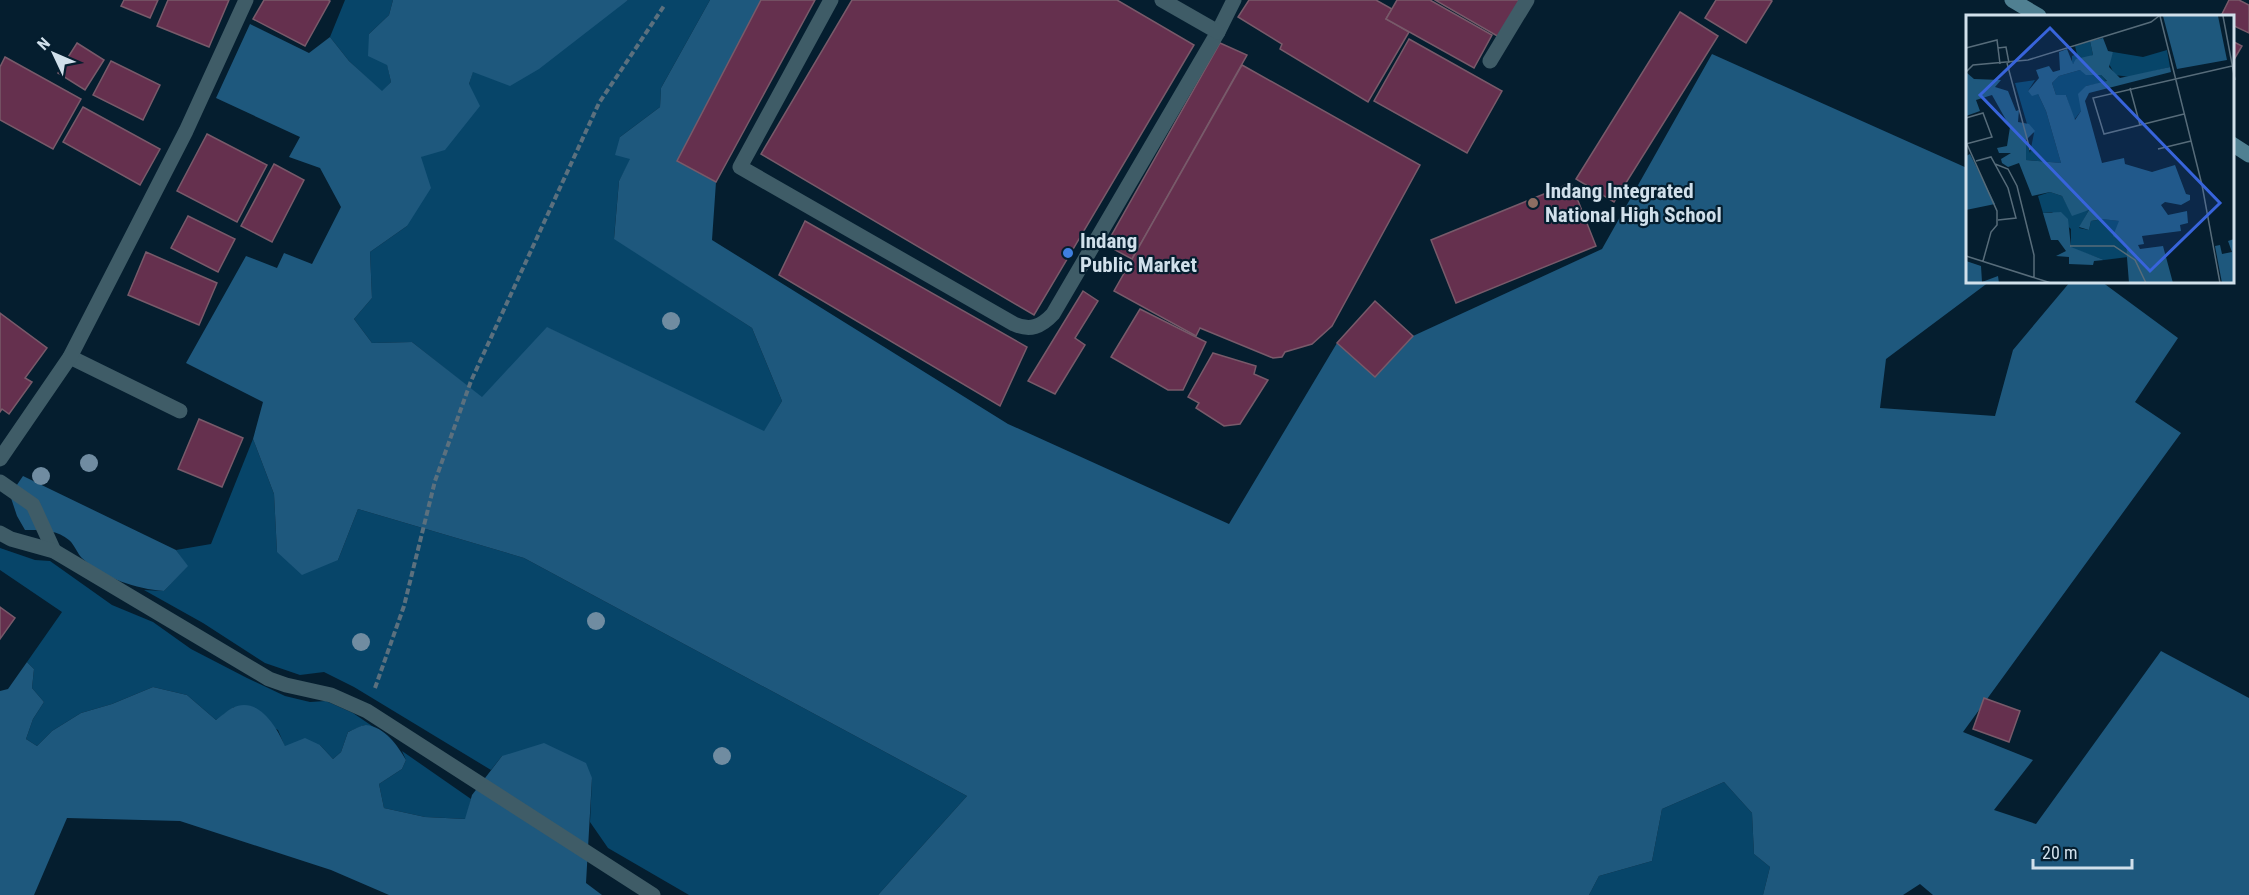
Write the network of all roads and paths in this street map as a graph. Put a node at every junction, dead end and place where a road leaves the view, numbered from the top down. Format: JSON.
{"nodes":[{"id":1,"x":246,"y":0,"type":"edge"},
{"id":2,"x":831,"y":0,"type":"edge"},
{"id":3,"x":1162,"y":0,"type":"edge"},
{"id":4,"x":1234,"y":0,"type":"edge"},
{"id":5,"x":1527,"y":0,"type":"edge"},
{"id":6,"x":2012,"y":0,"type":"edge"},
{"id":7,"x":664,"y":6,"type":"dead end"},
{"id":8,"x":2037,"y":15,"type":"edge"},
{"id":9,"x":1218,"y":32,"type":"junction"},
{"id":10,"x":1490,"y":61,"type":"dead end"},
{"id":11,"x":2234,"y":145,"type":"edge"},
{"id":12,"x":2249,"y":155,"type":"edge"},
{"id":13,"x":70,"y":357,"type":"junction"},
{"id":14,"x":180,"y":411,"type":"dead end"},
{"id":15,"x":0,"y":459,"type":"edge"},
{"id":16,"x":0,"y":482,"type":"edge"},
{"id":17,"x":0,"y":533,"type":"edge"},
{"id":18,"x":54,"y":550,"type":"junction"},
{"id":19,"x":367,"y":711,"type":"junction"},
{"id":20,"x":653,"y":895,"type":"edge"}],
"edges":[{"from":1,"to":13,"type":"street"},
{"from":2,"to":9,"type":"street"},
{"from":3,"to":9,"type":"street"},
{"from":4,"to":9,"type":"street"},
{"from":5,"to":10,"type":"street"},
{"from":6,"to":8,"type":"street"},
{"from":7,"to":19,"type":"path"},
{"from":11,"to":12,"type":"street"},
{"from":13,"to":14,"type":"street"},
{"from":13,"to":15,"type":"street"},
{"from":16,"to":18,"type":"street"},
{"from":17,"to":18,"type":"street"},
{"from":18,"to":19,"type":"street"},
{"from":19,"to":20,"type":"street"}]}
